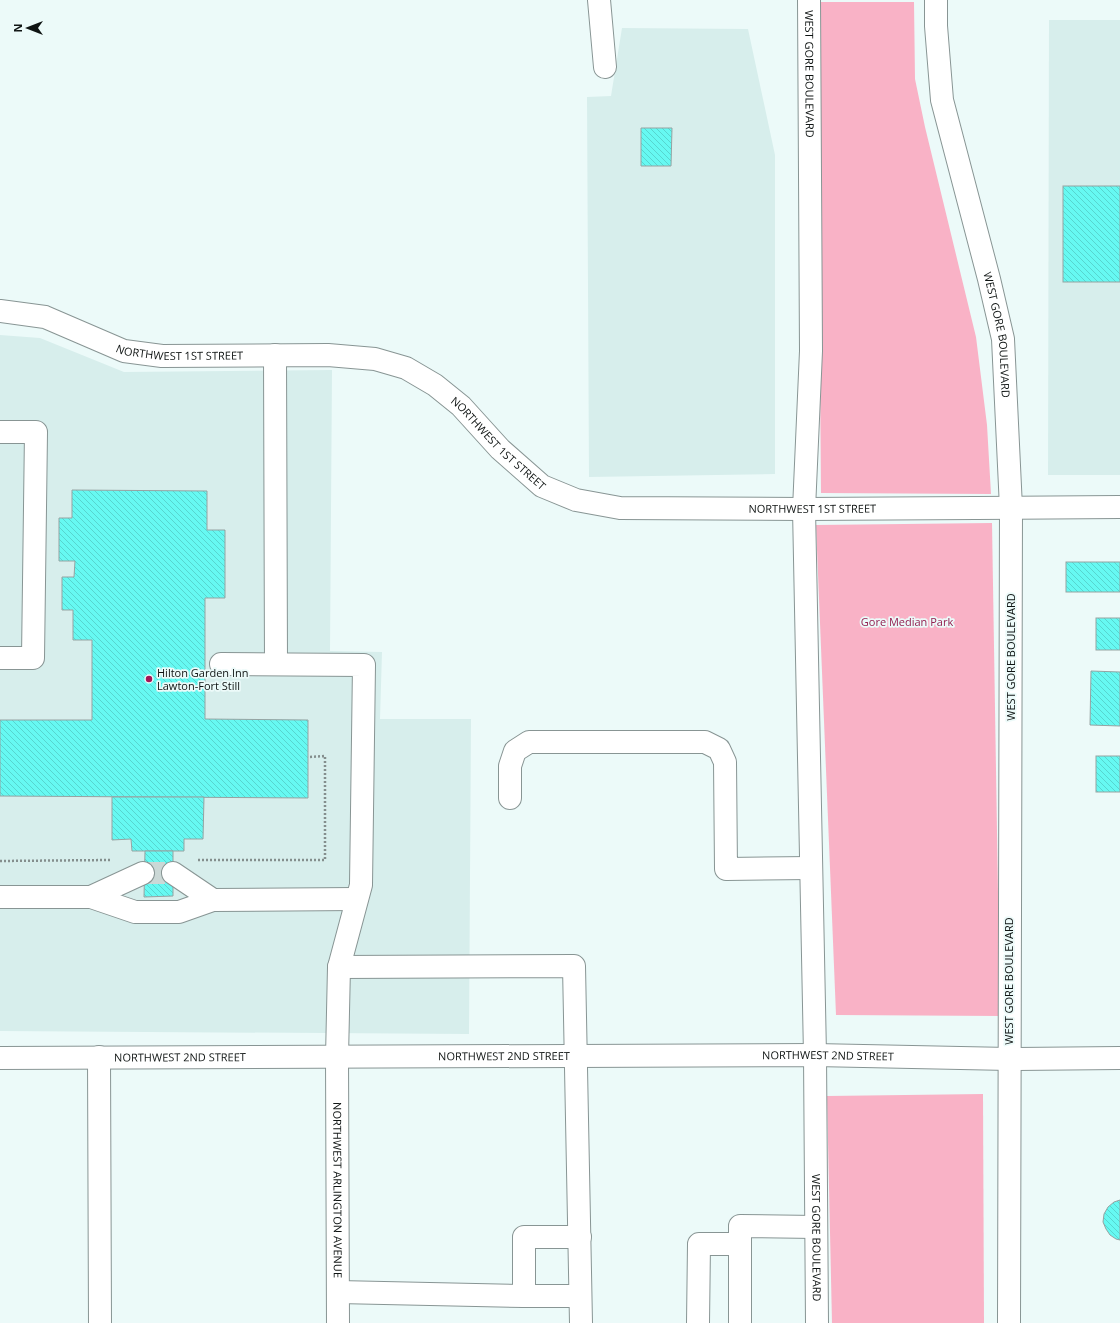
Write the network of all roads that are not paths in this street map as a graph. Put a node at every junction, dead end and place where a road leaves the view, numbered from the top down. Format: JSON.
{"nodes":[{"id":1,"x":599,"y":0,"type":"edge"},
{"id":2,"x":809,"y":0,"type":"edge"},
{"id":3,"x":936,"y":0,"type":"edge"},
{"id":4,"x":605,"y":67,"type":"dead end"},
{"id":5,"x":0,"y":311,"type":"edge"},
{"id":6,"x":275,"y":355,"type":"junction"},
{"id":7,"x":0,"y":432,"type":"edge"},
{"id":8,"x":1120,"y":507,"type":"edge"},
{"id":9,"x":1011,"y":508,"type":"junction"},
{"id":10,"x":804,"y":509,"type":"junction"},
{"id":11,"x":0,"y":658,"type":"edge"},
{"id":12,"x":221,"y":664,"type":"dead end"},
{"id":13,"x":276,"y":664,"type":"junction"},
{"id":14,"x":510,"y":798,"type":"dead end"},
{"id":15,"x":811,"y":868,"type":"junction"},
{"id":16,"x":143,"y":873,"type":"tunnel mouth"},
{"id":17,"x":173,"y":873,"type":"tunnel mouth"},
{"id":18,"x":0,"y":898,"type":"edge"},
{"id":19,"x":91,"y":898,"type":"junction"},
{"id":20,"x":356,"y":899,"type":"junction"},
{"id":21,"x":212,"y":900,"type":"junction"},
{"id":22,"x":339,"y":967,"type":"junction"},
{"id":23,"x":575,"y":1056,"type":"junction"},
{"id":24,"x":815,"y":1056,"type":"junction"},
{"id":25,"x":99,"y":1057,"type":"junction"},
{"id":26,"x":337,"y":1057,"type":"junction"},
{"id":27,"x":0,"y":1058,"type":"edge"},
{"id":28,"x":1120,"y":1058,"type":"edge"},
{"id":29,"x":1009,"y":1059,"type":"junction"},
{"id":30,"x":816,"y":1227,"type":"junction"},
{"id":31,"x":580,"y":1237,"type":"junction"},
{"id":32,"x":740,"y":1244,"type":"junction"},
{"id":33,"x":338,"y":1292,"type":"junction"},
{"id":34,"x":524,"y":1296,"type":"junction"},
{"id":35,"x":580,"y":1296,"type":"junction"},
{"id":36,"x":100,"y":1323,"type":"edge"},
{"id":37,"x":338,"y":1323,"type":"edge"},
{"id":38,"x":581,"y":1323,"type":"edge"},
{"id":39,"x":698,"y":1323,"type":"edge"},
{"id":40,"x":740,"y":1323,"type":"edge"},
{"id":41,"x":816,"y":1323,"type":"edge"},
{"id":42,"x":1009,"y":1323,"type":"edge"}],
"edges":[{"from":1,"to":4,"type":"main road"},
{"from":2,"to":10,"type":"main road","name":"WEST GORE BOULEVARD"},
{"from":3,"to":9,"type":"main road","name":"WEST GORE BOULEVARD"},
{"from":5,"to":6,"type":"main road","name":"NORTHWEST 1ST STREET"},
{"from":6,"to":10,"type":"main road","name":"NORTHWEST 1ST STREET"},
{"from":6,"to":13,"type":"main road"},
{"from":7,"to":11,"type":"main road"},
{"from":8,"to":9,"type":"main road","name":"NORTHWEST 1ST STREET"},
{"from":9,"to":10,"type":"main road","name":"NORTHWEST 1ST STREET"},
{"from":9,"to":29,"type":"main road","name":"WEST GORE BOULEVARD"},
{"from":10,"to":15,"type":"main road","name":"WEST GORE BOULEVARD"},
{"from":12,"to":13,"type":"main road"},
{"from":13,"to":20,"type":"main road","name":"NORTHWEST ARLINGTON AVENUE"},
{"from":14,"to":15,"type":"main road"},
{"from":15,"to":24,"type":"main road","name":"WEST GORE BOULEVARD"},
{"from":16,"to":19,"type":"main road"},
{"from":17,"to":21,"type":"main road"},
{"from":18,"to":19,"type":"main road"},
{"from":19,"to":21,"type":"main road"},
{"from":20,"to":21,"type":"main road"},
{"from":20,"to":22,"type":"main road","name":"NORTHWEST ARLINGTON AVENUE"},
{"from":22,"to":23,"type":"main road"},
{"from":22,"to":26,"type":"main road","name":"NORTHWEST ARLINGTON AVENUE"},
{"from":23,"to":24,"type":"main road","name":"NORTHWEST 2ND STREET"},
{"from":23,"to":26,"type":"main road","name":"NORTHWEST 2ND STREET"},
{"from":23,"to":31,"type":"main road"},
{"from":24,"to":29,"type":"main road","name":"NORTHWEST 2ND STREET"},
{"from":24,"to":30,"type":"main road","name":"WEST GORE BOULEVARD"},
{"from":25,"to":26,"type":"main road","name":"NORTHWEST 2ND STREET"},
{"from":25,"to":27,"type":"main road","name":"NORTHWEST 2ND STREET"},
{"from":25,"to":36,"type":"main road"},
{"from":26,"to":33,"type":"main road","name":"NORTHWEST ARLINGTON AVENUE"},
{"from":28,"to":29,"type":"main road","name":"NORTHWEST 2ND STREET"},
{"from":29,"to":42,"type":"main road","name":"WEST GORE BOULEVARD"},
{"from":30,"to":32,"type":"main road"},
{"from":30,"to":41,"type":"main road","name":"WEST GORE BOULEVARD"},
{"from":31,"to":34,"type":"main road"},
{"from":31,"to":35,"type":"main road"},
{"from":32,"to":39,"type":"main road"},
{"from":32,"to":40,"type":"main road"},
{"from":33,"to":34,"type":"main road"},
{"from":33,"to":37,"type":"main road","name":"NORTHWEST ARLINGTON AVENUE"},
{"from":34,"to":35,"type":"main road"},
{"from":35,"to":38,"type":"main road"}]}
